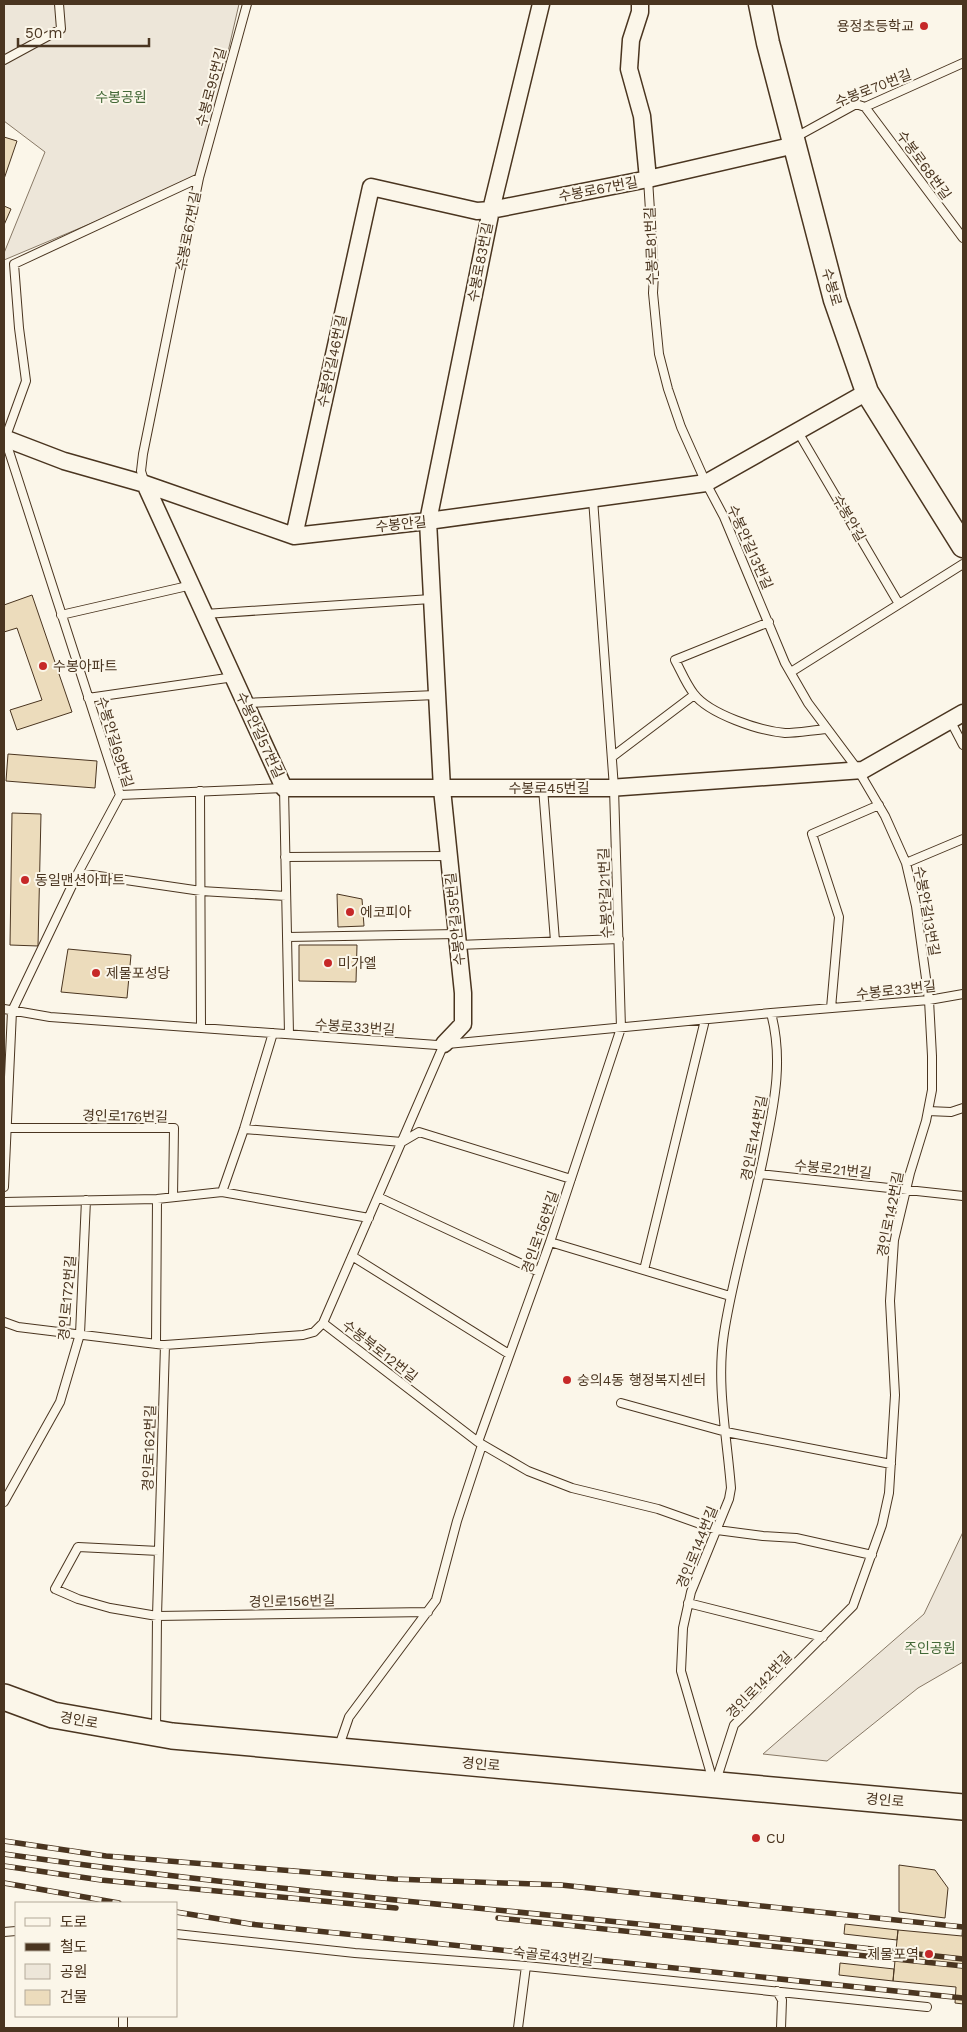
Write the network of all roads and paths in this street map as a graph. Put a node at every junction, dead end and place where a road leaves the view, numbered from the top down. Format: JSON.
{"nodes":[{"id":1,"x":59,"y":4,"type":"edge"},
{"id":2,"x":247,"y":4,"type":"edge"},
{"id":3,"x":541,"y":4,"type":"edge"},
{"id":4,"x":640,"y":4,"type":"edge"},
{"id":5,"x":760,"y":4,"type":"edge"},
{"id":6,"x":4,"y":60,"type":"edge"},
{"id":7,"x":963,"y":64,"type":"edge"},
{"id":8,"x":865,"y":107,"type":"junction"},
{"id":9,"x":794,"y":142,"type":"junction"},
{"id":10,"x":199,"y":178,"type":"junction"},
{"id":11,"x":648,"y":179,"type":"junction"},
{"id":12,"x":371,"y":186,"type":"joint"},
{"id":13,"x":491,"y":210,"type":"junction"},
{"id":14,"x":963,"y":238,"type":"edge"},
{"id":15,"x":867,"y":392,"type":"junction"},
{"id":16,"x":798,"y":432,"type":"junction"},
{"id":17,"x":4,"y":438,"type":"edge"},
{"id":18,"x":145,"y":484,"type":"junction"},
{"id":19,"x":706,"y":484,"type":"junction"},
{"id":20,"x":593,"y":499,"type":"junction"},
{"id":21,"x":428,"y":521,"type":"junction"},
{"id":22,"x":960,"y":534,"type":"edge"},
{"id":23,"x":294,"y":536,"type":"junction"},
{"id":24,"x":963,"y":564,"type":"edge"},
{"id":25,"x":192,"y":586,"type":"junction"},
{"id":26,"x":432,"y":599,"type":"junction"},
{"id":27,"x":899,"y":604,"type":"junction"},
{"id":28,"x":205,"y":614,"type":"junction"},
{"id":29,"x":62,"y":615,"type":"junction"},
{"id":30,"x":769,"y":622,"type":"junction"},
{"id":31,"x":791,"y":672,"type":"junction"},
{"id":32,"x":234,"y":677,"type":"junction"},
{"id":33,"x":436,"y":695,"type":"junction"},
{"id":34,"x":694,"y":695,"type":"junction"},
{"id":35,"x":88,"y":698,"type":"junction"},
{"id":36,"x":245,"y":703,"type":"junction"},
{"id":37,"x":957,"y":717,"type":"edge"},
{"id":38,"x":827,"y":728,"type":"junction"},
{"id":39,"x":963,"y":745,"type":"edge"},
{"id":40,"x":612,"y":757,"type":"junction"},
{"id":41,"x":858,"y":770,"type":"junction"},
{"id":42,"x":284,"y":788,"type":"junction"},
{"id":43,"x":543,"y":788,"type":"junction"},
{"id":44,"x":614,"y":788,"type":"junction"},
{"id":45,"x":442,"y":789,"type":"junction"},
{"id":46,"x":200,"y":792,"type":"junction"},
{"id":47,"x":120,"y":795,"type":"junction"},
{"id":48,"x":879,"y":805,"type":"junction"},
{"id":49,"x":963,"y":839,"type":"edge"},
{"id":50,"x":449,"y":856,"type":"junction"},
{"id":51,"x":285,"y":857,"type":"junction"},
{"id":52,"x":906,"y":863,"type":"junction"},
{"id":53,"x":78,"y":873,"type":"junction"},
{"id":54,"x":201,"y":891,"type":"junction"},
{"id":55,"x":286,"y":896,"type":"junction"},
{"id":56,"x":286,"y":937,"type":"junction"},
{"id":57,"x":458,"y":939,"type":"junction"},
{"id":58,"x":619,"y":939,"type":"junction"},
{"id":59,"x":555,"y":941,"type":"junction"},
{"id":60,"x":963,"y":994,"type":"edge"},
{"id":61,"x":928,"y":1000,"type":"junction"},
{"id":62,"x":831,"y":1008,"type":"junction"},
{"id":63,"x":4,"y":1009,"type":"edge"},
{"id":64,"x":12,"y":1011,"type":"junction"},
{"id":65,"x":771,"y":1013,"type":"junction"},
{"id":66,"x":705,"y":1020,"type":"junction"},
{"id":67,"x":201,"y":1028,"type":"junction"},
{"id":68,"x":621,"y":1028,"type":"junction"},
{"id":69,"x":273,"y":1033,"type":"junction"},
{"id":70,"x":289,"y":1034,"type":"junction"},
{"id":71,"x":444,"y":1044,"type":"junction"},
{"id":72,"x":963,"y":1108,"type":"edge"},
{"id":73,"x":928,"y":1111,"type":"junction"},
{"id":74,"x":8,"y":1128,"type":"junction"},
{"id":75,"x":244,"y":1129,"type":"junction"},
{"id":76,"x":402,"y":1142,"type":"junction"},
{"id":77,"x":760,"y":1174,"type":"junction"},
{"id":78,"x":571,"y":1179,"type":"junction"},
{"id":79,"x":4,"y":1187,"type":"edge"},
{"id":80,"x":906,"y":1190,"type":"junction"},
{"id":81,"x":222,"y":1192,"type":"junction"},
{"id":82,"x":378,"y":1196,"type":"junction"},
{"id":83,"x":963,"y":1196,"type":"edge"},
{"id":84,"x":173,"y":1197,"type":"junction"},
{"id":85,"x":157,"y":1199,"type":"junction"},
{"id":86,"x":86,"y":1200,"type":"junction"},
{"id":87,"x":4,"y":1202,"type":"edge"},
{"id":88,"x":369,"y":1218,"type":"junction"},
{"id":89,"x":550,"y":1242,"type":"junction"},
{"id":90,"x":352,"y":1256,"type":"junction"},
{"id":91,"x":644,"y":1270,"type":"junction"},
{"id":92,"x":539,"y":1272,"type":"junction"},
{"id":93,"x":730,"y":1296,"type":"junction"},
{"id":94,"x":4,"y":1322,"type":"edge"},
{"id":95,"x":323,"y":1323,"type":"junction"},
{"id":96,"x":80,"y":1334,"type":"junction"},
{"id":97,"x":156,"y":1344,"type":"junction"},
{"id":98,"x":165,"y":1344,"type":"junction"},
{"id":99,"x":510,"y":1354,"type":"junction"},
{"id":100,"x":621,"y":1403,"type":"dead end"},
{"id":101,"x":726,"y":1432,"type":"junction"},
{"id":102,"x":480,"y":1443,"type":"junction"},
{"id":103,"x":891,"y":1464,"type":"junction"},
{"id":104,"x":4,"y":1502,"type":"edge"},
{"id":105,"x":717,"y":1530,"type":"junction"},
{"id":106,"x":159,"y":1551,"type":"junction"},
{"id":107,"x":872,"y":1555,"type":"junction"},
{"id":108,"x":688,"y":1603,"type":"junction"},
{"id":109,"x":428,"y":1612,"type":"junction"},
{"id":110,"x":157,"y":1616,"type":"junction"},
{"id":111,"x":823,"y":1637,"type":"junction"},
{"id":112,"x":4,"y":1697,"type":"edge"},
{"id":113,"x":156,"y":1733,"type":"junction"},
{"id":114,"x":338,"y":1751,"type":"junction"},
{"id":115,"x":714,"y":1786,"type":"junction"},
{"id":116,"x":963,"y":1807,"type":"edge"},
{"id":117,"x":178,"y":1934,"type":"edge"},
{"id":118,"x":526,"y":1966,"type":"junction"},
{"id":119,"x":777,"y":1991,"type":"junction"},
{"id":120,"x":927,"y":2007,"type":"dead end"},
{"id":121,"x":518,"y":2028,"type":"edge"},
{"id":122,"x":781,"y":2028,"type":"edge"}],
"edges":[{"from":1,"to":6,"type":"lane"},
{"from":2,"to":10,"type":"lane","name":"수봉로95번길"},
{"from":3,"to":13,"type":"street","name":"수봉로83번길"},
{"from":4,"to":11,"type":"street","name":"수봉로81번길"},
{"from":5,"to":9,"type":"street","name":"수봉로"},
{"from":7,"to":8,"type":"lane","name":"수봉로70번길"},
{"from":8,"to":9,"type":"lane","name":"수봉로70번길"},
{"from":8,"to":14,"type":"lane","name":"수봉로68번길"},
{"from":9,"to":11,"type":"street","name":"수봉로67번길"},
{"from":9,"to":15,"type":"street","name":"수봉로"},
{"from":10,"to":17,"type":"lane","name":"수봉로67번길"},
{"from":10,"to":18,"type":"lane","name":"수봉로67번길"},
{"from":11,"to":13,"type":"street","name":"수봉로67번길"},
{"from":11,"to":19,"type":"lane","name":"수봉로81번길"},
{"from":12,"to":13,"type":"street","name":"수봉로67번길"},
{"from":12,"to":23,"type":"street","name":"수봉안길46번길"},
{"from":13,"to":21,"type":"street","name":"수봉로83번길"},
{"from":15,"to":16,"type":"street","name":"수봉안길"},
{"from":15,"to":22,"type":"street","name":"수봉로"},
{"from":16,"to":19,"type":"street","name":"수봉안길"},
{"from":16,"to":27,"type":"lane","name":"수봉안길"},
{"from":17,"to":18,"type":"street","name":"수봉안길"},
{"from":17,"to":29,"type":"lane","name":"수봉안길69번길"},
{"from":18,"to":23,"type":"street","name":"수봉안길"},
{"from":18,"to":25,"type":"street","name":"수봉안길57번길"},
{"from":19,"to":20,"type":"street","name":"수봉안길"},
{"from":19,"to":30,"type":"lane","name":"수봉안길13번길"},
{"from":20,"to":21,"type":"street","name":"수봉안길"},
{"from":20,"to":40,"type":"lane","name":"수봉안길21번길"},
{"from":21,"to":23,"type":"street","name":"수봉안길"},
{"from":21,"to":26,"type":"street","name":"수봉안길35번길"},
{"from":24,"to":27,"type":"lane"},
{"from":25,"to":28,"type":"street","name":"수봉안길57번길"},
{"from":25,"to":29,"type":"lane"},
{"from":26,"to":28,"type":"lane"},
{"from":26,"to":33,"type":"street","name":"수봉안길35번길"},
{"from":27,"to":31,"type":"lane"},
{"from":28,"to":32,"type":"street","name":"수봉안길57번길"},
{"from":29,"to":35,"type":"lane","name":"수봉안길69번길"},
{"from":30,"to":31,"type":"lane","name":"수봉안길13번길"},
{"from":30,"to":34,"type":"lane"},
{"from":31,"to":38,"type":"lane","name":"수봉안길13번길"},
{"from":32,"to":35,"type":"lane"},
{"from":32,"to":36,"type":"street","name":"수봉안길57번길"},
{"from":33,"to":36,"type":"lane"},
{"from":33,"to":45,"type":"street","name":"수봉안길35번길"},
{"from":34,"to":38,"type":"lane"},
{"from":34,"to":40,"type":"lane"},
{"from":35,"to":47,"type":"lane","name":"수봉안길69번길"},
{"from":36,"to":42,"type":"street","name":"수봉안길57번길"},
{"from":37,"to":39,"type":"lane"},
{"from":37,"to":41,"type":"street","name":"수봉로45번길"},
{"from":38,"to":41,"type":"lane","name":"수봉안길13번길"},
{"from":40,"to":44,"type":"lane","name":"수봉안길21번길"},
{"from":41,"to":44,"type":"street","name":"수봉로45번길"},
{"from":41,"to":48,"type":"lane","name":"수봉안길13번길"},
{"from":42,"to":45,"type":"street","name":"수봉로45번길"},
{"from":42,"to":46,"type":"lane","name":"수봉로45번길"},
{"from":42,"to":51,"type":"lane","name":"수봉안길57번길"},
{"from":43,"to":44,"type":"street","name":"수봉로45번길"},
{"from":43,"to":45,"type":"street","name":"수봉로45번길"},
{"from":43,"to":59,"type":"lane"},
{"from":44,"to":58,"type":"lane","name":"수봉안길21번길"},
{"from":45,"to":50,"type":"street","name":"수봉안길35번길"},
{"from":46,"to":47,"type":"lane","name":"수봉로45번길"},
{"from":46,"to":54,"type":"lane"},
{"from":47,"to":53,"type":"lane","name":"수봉안길69번길"},
{"from":48,"to":52,"type":"lane","name":"수봉안길13번길"},
{"from":48,"to":62,"type":"lane"},
{"from":49,"to":52,"type":"lane"},
{"from":50,"to":51,"type":"lane"},
{"from":50,"to":57,"type":"street","name":"수봉안길35번길"},
{"from":51,"to":55,"type":"lane","name":"수봉안길57번길"},
{"from":52,"to":61,"type":"lane","name":"수봉안길13번길"},
{"from":53,"to":54,"type":"lane"},
{"from":53,"to":64,"type":"lane","name":"수봉안길69번길"},
{"from":54,"to":55,"type":"lane"},
{"from":54,"to":67,"type":"lane"},
{"from":55,"to":56,"type":"lane","name":"수봉안길57번길"},
{"from":56,"to":57,"type":"lane"},
{"from":56,"to":70,"type":"lane","name":"수봉안길57번길"},
{"from":57,"to":59,"type":"lane"},
{"from":57,"to":71,"type":"street","name":"수봉안길35번길"},
{"from":58,"to":59,"type":"lane"},
{"from":58,"to":68,"type":"lane","name":"수봉안길21번길"},
{"from":60,"to":61,"type":"lane","name":"수봉로33번길"},
{"from":61,"to":62,"type":"lane","name":"수봉로33번길"},
{"from":61,"to":73,"type":"lane","name":"경인로142번길"},
{"from":62,"to":65,"type":"lane","name":"수봉로33번길"},
{"from":63,"to":64,"type":"lane","name":"수봉로33번길"},
{"from":64,"to":67,"type":"lane","name":"수봉로33번길"},
{"from":64,"to":74,"type":"lane"},
{"from":65,"to":66,"type":"lane","name":"수봉로33번길"},
{"from":65,"to":77,"type":"lane","name":"경인로144번길"},
{"from":66,"to":68,"type":"lane","name":"수봉로33번길"},
{"from":66,"to":91,"type":"lane"},
{"from":67,"to":69,"type":"lane","name":"수봉로33번길"},
{"from":68,"to":71,"type":"lane","name":"수봉로33번길"},
{"from":68,"to":78,"type":"lane","name":"경인로156번길"},
{"from":69,"to":70,"type":"lane","name":"수봉로33번길"},
{"from":69,"to":75,"type":"lane"},
{"from":70,"to":71,"type":"lane","name":"수봉로33번길"},
{"from":71,"to":76,"type":"lane","name":"수봉안길35번길"},
{"from":72,"to":73,"type":"lane"},
{"from":73,"to":80,"type":"lane","name":"경인로142번길"},
{"from":74,"to":79,"type":"lane"},
{"from":74,"to":84,"type":"lane","name":"경인로176번길"},
{"from":75,"to":76,"type":"lane"},
{"from":75,"to":81,"type":"lane"},
{"from":76,"to":78,"type":"lane"},
{"from":76,"to":82,"type":"lane","name":"수봉안길35번길"},
{"from":77,"to":80,"type":"lane","name":"수봉로21번길"},
{"from":77,"to":93,"type":"lane","name":"경인로144번길"},
{"from":78,"to":89,"type":"lane","name":"경인로156번길"},
{"from":80,"to":83,"type":"lane","name":"수봉로21번길"},
{"from":80,"to":103,"type":"lane","name":"경인로142번길"},
{"from":81,"to":84,"type":"lane"},
{"from":81,"to":88,"type":"lane"},
{"from":82,"to":88,"type":"lane","name":"수봉안길35번길"},
{"from":82,"to":92,"type":"lane"},
{"from":84,"to":85,"type":"lane"},
{"from":85,"to":86,"type":"lane"},
{"from":85,"to":97,"type":"lane"},
{"from":86,"to":87,"type":"lane"},
{"from":86,"to":96,"type":"lane","name":"경인로172번길"},
{"from":88,"to":90,"type":"lane","name":"수봉안길35번길"},
{"from":89,"to":91,"type":"lane"},
{"from":89,"to":92,"type":"lane","name":"경인로156번길"},
{"from":90,"to":95,"type":"lane","name":"수봉안길35번길"},
{"from":90,"to":99,"type":"lane"},
{"from":91,"to":93,"type":"lane"},
{"from":92,"to":99,"type":"lane","name":"경인로156번길"},
{"from":93,"to":101,"type":"lane","name":"경인로144번길"},
{"from":94,"to":96,"type":"lane","name":"수봉북로12번길"},
{"from":95,"to":98,"type":"lane","name":"수봉북로12번길"},
{"from":95,"to":102,"type":"lane","name":"수봉북로12번길"},
{"from":96,"to":97,"type":"lane","name":"수봉북로12번길"},
{"from":96,"to":104,"type":"lane","name":"경인로172번길"},
{"from":97,"to":98,"type":"lane","name":"수봉북로12번길"},
{"from":98,"to":106,"type":"lane","name":"경인로162번길"},
{"from":99,"to":102,"type":"lane","name":"경인로156번길"},
{"from":100,"to":101,"type":"lane"},
{"from":101,"to":103,"type":"lane"},
{"from":101,"to":105,"type":"lane","name":"경인로144번길"},
{"from":102,"to":105,"type":"lane","name":"수봉북로12번길"},
{"from":102,"to":109,"type":"lane","name":"경인로156번길"},
{"from":103,"to":107,"type":"lane","name":"경인로142번길"},
{"from":105,"to":107,"type":"lane"},
{"from":105,"to":108,"type":"lane","name":"경인로144번길"},
{"from":106,"to":110,"type":"lane","name":"경인로162번길"},
{"from":106,"to":110,"type":"lane"},
{"from":107,"to":111,"type":"lane","name":"경인로142번길"},
{"from":108,"to":111,"type":"lane"},
{"from":108,"to":115,"type":"lane","name":"경인로144번길"},
{"from":109,"to":110,"type":"lane","name":"경인로156번길"},
{"from":109,"to":114,"type":"lane","name":"경인로156번길"},
{"from":110,"to":113,"type":"lane","name":"경인로162번길"},
{"from":111,"to":115,"type":"lane","name":"경인로142번길"},
{"from":112,"to":113,"type":"main road","name":"경인로"},
{"from":113,"to":114,"type":"main road","name":"경인로"},
{"from":114,"to":115,"type":"main road","name":"경인로"},
{"from":115,"to":116,"type":"main road","name":"경인로"},
{"from":117,"to":118,"type":"lane","name":"숙골로43번길"},
{"from":118,"to":119,"type":"lane","name":"숙골로43번길"},
{"from":118,"to":121,"type":"lane"},
{"from":119,"to":120,"type":"lane","name":"숙골로43번길"},
{"from":119,"to":122,"type":"lane"}]}
